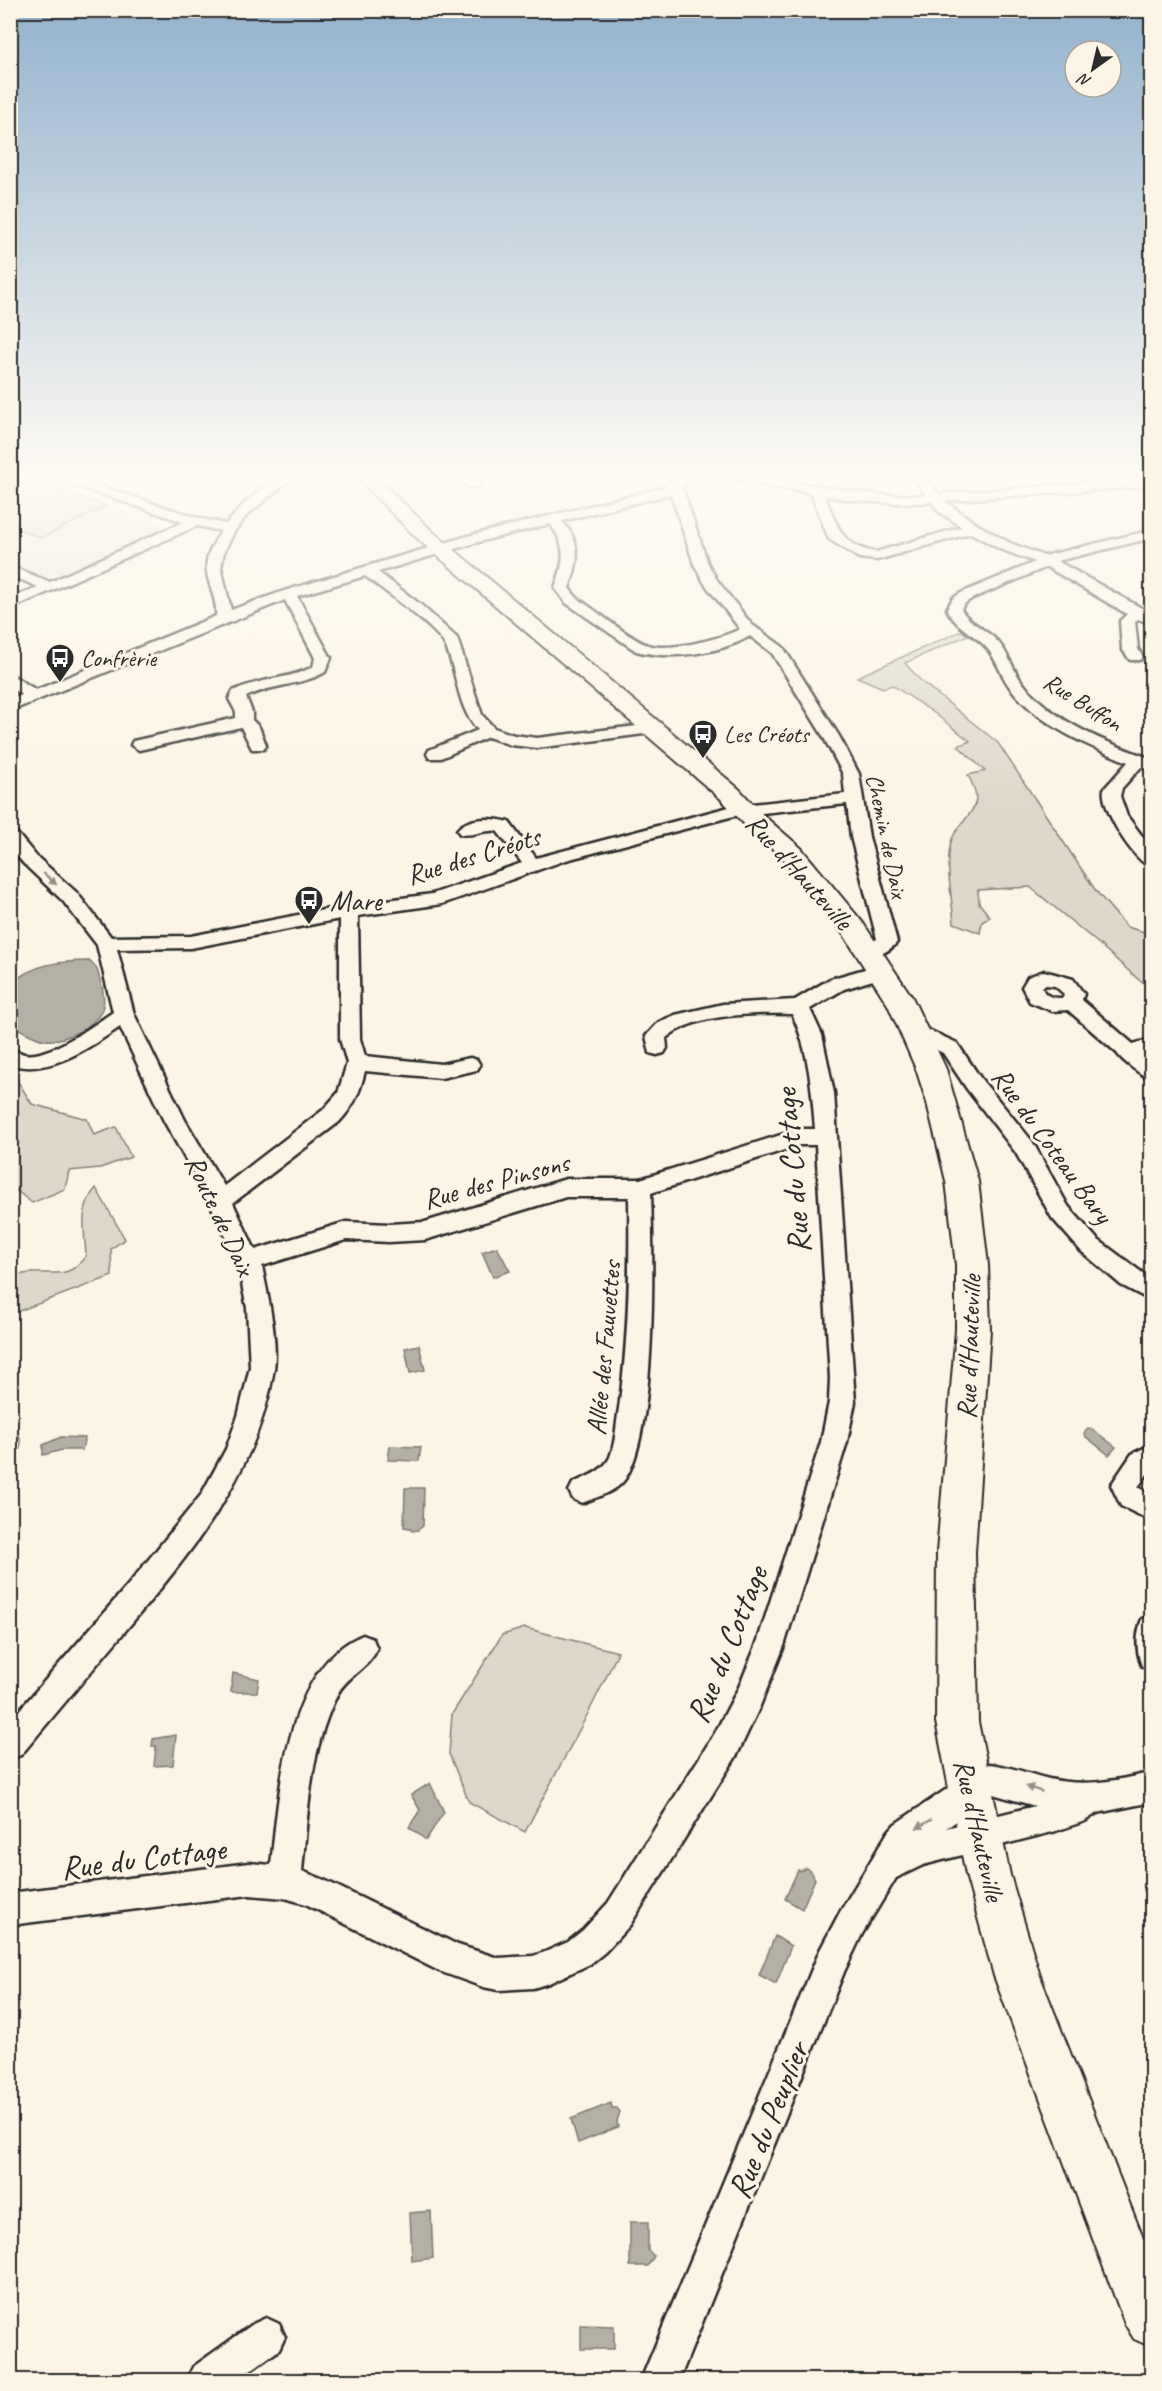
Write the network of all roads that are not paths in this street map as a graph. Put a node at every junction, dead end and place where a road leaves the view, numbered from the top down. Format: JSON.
{"nodes":[{"id":1,"x":45,"y":585,"type":"edge"},
{"id":2,"x":56,"y":585,"type":"edge"},
{"id":3,"x":219,"y":585,"type":"edge"},
{"id":4,"x":320,"y":585,"type":"edge"},
{"id":5,"x":386,"y":585,"type":"edge"},
{"id":6,"x":483,"y":585,"type":"edge"},
{"id":7,"x":563,"y":585,"type":"edge"},
{"id":8,"x":713,"y":585,"type":"edge"},
{"id":9,"x":995,"y":585,"type":"edge"},
{"id":10,"x":1089,"y":585,"type":"edge"},
{"id":11,"x":51,"y":587,"type":"junction"},
{"id":12,"x":289,"y":594,"type":"junction"},
{"id":13,"x":1152,"y":603,"type":"edge"},
{"id":14,"x":10,"y":605,"type":"edge"},
{"id":15,"x":1131,"y":610,"type":"junction"},
{"id":16,"x":223,"y":620,"type":"junction"},
{"id":17,"x":1152,"y":620,"type":"edge"},
{"id":18,"x":748,"y":630,"type":"junction"},
{"id":19,"x":1135,"y":657,"type":"dead end"},
{"id":20,"x":10,"y":679,"type":"edge"},
{"id":21,"x":34,"y":696,"type":"junction"},
{"id":22,"x":10,"y":706,"type":"edge"},
{"id":23,"x":244,"y":721,"type":"junction"},
{"id":24,"x":653,"y":729,"type":"junction"},
{"id":25,"x":488,"y":731,"type":"junction"},
{"id":26,"x":139,"y":745,"type":"dead end"},
{"id":27,"x":258,"y":745,"type":"dead end"},
{"id":28,"x":435,"y":754,"type":"dead end"},
{"id":29,"x":1145,"y":762,"type":"edge"},
{"id":30,"x":853,"y":798,"type":"junction"},
{"id":31,"x":744,"y":809,"type":"junction"},
{"id":32,"x":466,"y":830,"type":"dead end"},
{"id":33,"x":10,"y":836,"type":"edge"},
{"id":34,"x":30,"y":860,"type":"junction"},
{"id":35,"x":1152,"y":862,"type":"edge"},
{"id":36,"x":10,"y":866,"type":"edge"},
{"id":37,"x":533,"y":866,"type":"junction"},
{"id":38,"x":349,"y":911,"type":"junction"},
{"id":39,"x":106,"y":944,"type":"junction"},
{"id":40,"x":875,"y":961,"type":"junction"},
{"id":41,"x":1071,"y":1002,"type":"dead end"},
{"id":42,"x":799,"y":1007,"type":"junction"},
{"id":43,"x":124,"y":1014,"type":"junction"},
{"id":44,"x":913,"y":1029,"type":"junction"},
{"id":45,"x":1152,"y":1046,"type":"edge"},
{"id":46,"x":657,"y":1048,"type":"dead end"},
{"id":47,"x":1127,"y":1053,"type":"junction"},
{"id":48,"x":10,"y":1056,"type":"edge"},
{"id":49,"x":357,"y":1064,"type":"junction"},
{"id":50,"x":470,"y":1065,"type":"dead end"},
{"id":51,"x":1152,"y":1072,"type":"edge"},
{"id":52,"x":827,"y":1137,"type":"junction"},
{"id":53,"x":640,"y":1188,"type":"junction"},
{"id":54,"x":220,"y":1200,"type":"junction"},
{"id":55,"x":249,"y":1261,"type":"junction"},
{"id":56,"x":1152,"y":1292,"type":"edge"},
{"id":57,"x":1152,"y":1463,"type":"edge"},
{"id":58,"x":582,"y":1491,"type":"dead end"},
{"id":59,"x":1152,"y":1509,"type":"edge"},
{"id":60,"x":1152,"y":1629,"type":"edge"},
{"id":61,"x":363,"y":1649,"type":"dead end"},
{"id":62,"x":1152,"y":1656,"type":"edge"},
{"id":63,"x":10,"y":1744,"type":"edge"},
{"id":64,"x":1152,"y":1787,"type":"edge"},
{"id":65,"x":970,"y":1791,"type":"junction"},
{"id":66,"x":1091,"y":1799,"type":"junction"},
{"id":67,"x":979,"y":1834,"type":"junction"},
{"id":68,"x":886,"y":1866,"type":"junction"},
{"id":69,"x":285,"y":1882,"type":"junction"},
{"id":70,"x":10,"y":1909,"type":"edge"},
{"id":71,"x":1152,"y":2321,"type":"edge"},
{"id":72,"x":266,"y":2337,"type":"dead end"},
{"id":73,"x":206,"y":2380,"type":"edge"},
{"id":74,"x":660,"y":2380,"type":"edge"}],
"edges":[{"from":1,"to":11,"type":"street"},
{"from":2,"to":11,"type":"street"},
{"from":3,"to":16,"type":"street"},
{"from":4,"to":12,"type":"street"},
{"from":5,"to":25,"type":"street"},
{"from":6,"to":24,"type":"street","name":"Rue d'Hauteville"},
{"from":7,"to":18,"type":"street"},
{"from":8,"to":18,"type":"street","name":"Chemin de Daix"},
{"from":9,"to":29,"type":"street","name":"Rue Buffon"},
{"from":10,"to":15,"type":"street"},
{"from":11,"to":14,"type":"street"},
{"from":12,"to":16,"type":"street"},
{"from":12,"to":23,"type":"street"},
{"from":13,"to":15,"type":"street"},
{"from":15,"to":17,"type":"street"},
{"from":15,"to":19,"type":"street"},
{"from":16,"to":21,"type":"street"},
{"from":18,"to":30,"type":"street","name":"Chemin de Daix"},
{"from":20,"to":21,"type":"street"},
{"from":21,"to":22,"type":"street"},
{"from":23,"to":26,"type":"street"},
{"from":23,"to":27,"type":"street"},
{"from":24,"to":25,"type":"street"},
{"from":24,"to":31,"type":"street","name":"Rue d'Hauteville"},
{"from":25,"to":28,"type":"street"},
{"from":29,"to":35,"type":"street"},
{"from":30,"to":31,"type":"street","name":"Rue des Créots"},
{"from":30,"to":40,"type":"street","name":"Chemin de Daix"},
{"from":31,"to":37,"type":"street","name":"Rue des Créots"},
{"from":31,"to":40,"type":"street","name":"Rue d'Hauteville"},
{"from":32,"to":37,"type":"street"},
{"from":33,"to":34,"type":"street"},
{"from":34,"to":36,"type":"street"},
{"from":34,"to":39,"type":"street","one_way":true},
{"from":37,"to":38,"type":"street","name":"Rue des Créots"},
{"from":38,"to":39,"type":"street","name":"Rue des Créots"},
{"from":38,"to":49,"type":"street"},
{"from":39,"to":43,"type":"street","name":"Route de Daix"},
{"from":40,"to":42,"type":"street"},
{"from":40,"to":44,"type":"street","name":"Rue d'Hauteville"},
{"from":41,"to":47,"type":"street"},
{"from":42,"to":46,"type":"street"},
{"from":42,"to":52,"type":"street","name":"Rue du Cottage"},
{"from":43,"to":48,"type":"street"},
{"from":43,"to":54,"type":"street","name":"Route de Daix"},
{"from":44,"to":56,"type":"street","name":"Rue du Coteau Bary"},
{"from":44,"to":65,"type":"street","name":"Rue d'Hauteville"},
{"from":45,"to":47,"type":"street"},
{"from":47,"to":51,"type":"street"},
{"from":49,"to":50,"type":"street"},
{"from":49,"to":54,"type":"street"},
{"from":52,"to":53,"type":"street","name":"Rue des Pinsons"},
{"from":52,"to":69,"type":"street","name":"Rue du Cottage"},
{"from":53,"to":55,"type":"street","name":"Rue des Pinsons"},
{"from":53,"to":58,"type":"street","name":"Allée des Fauvettes"},
{"from":54,"to":55,"type":"street","name":"Route de Daix"},
{"from":55,"to":63,"type":"street","name":"Route de Daix"},
{"from":57,"to":59,"type":"street"},
{"from":60,"to":62,"type":"street"},
{"from":61,"to":69,"type":"street"},
{"from":64,"to":66,"type":"street"},
{"from":66,"to":65,"type":"street","name":"Rue du Peuplier","one_way":true},
{"from":65,"to":67,"type":"street","name":"Rue d'Hauteville"},
{"from":65,"to":68,"type":"street","name":"Rue du Peuplier","one_way":true},
{"from":66,"to":67,"type":"street"},
{"from":67,"to":68,"type":"street"},
{"from":67,"to":71,"type":"street","name":"Rue d'Hauteville"},
{"from":68,"to":74,"type":"street","name":"Rue du Peuplier"},
{"from":69,"to":70,"type":"street","name":"Rue du Cottage"},
{"from":72,"to":73,"type":"street"}]}
